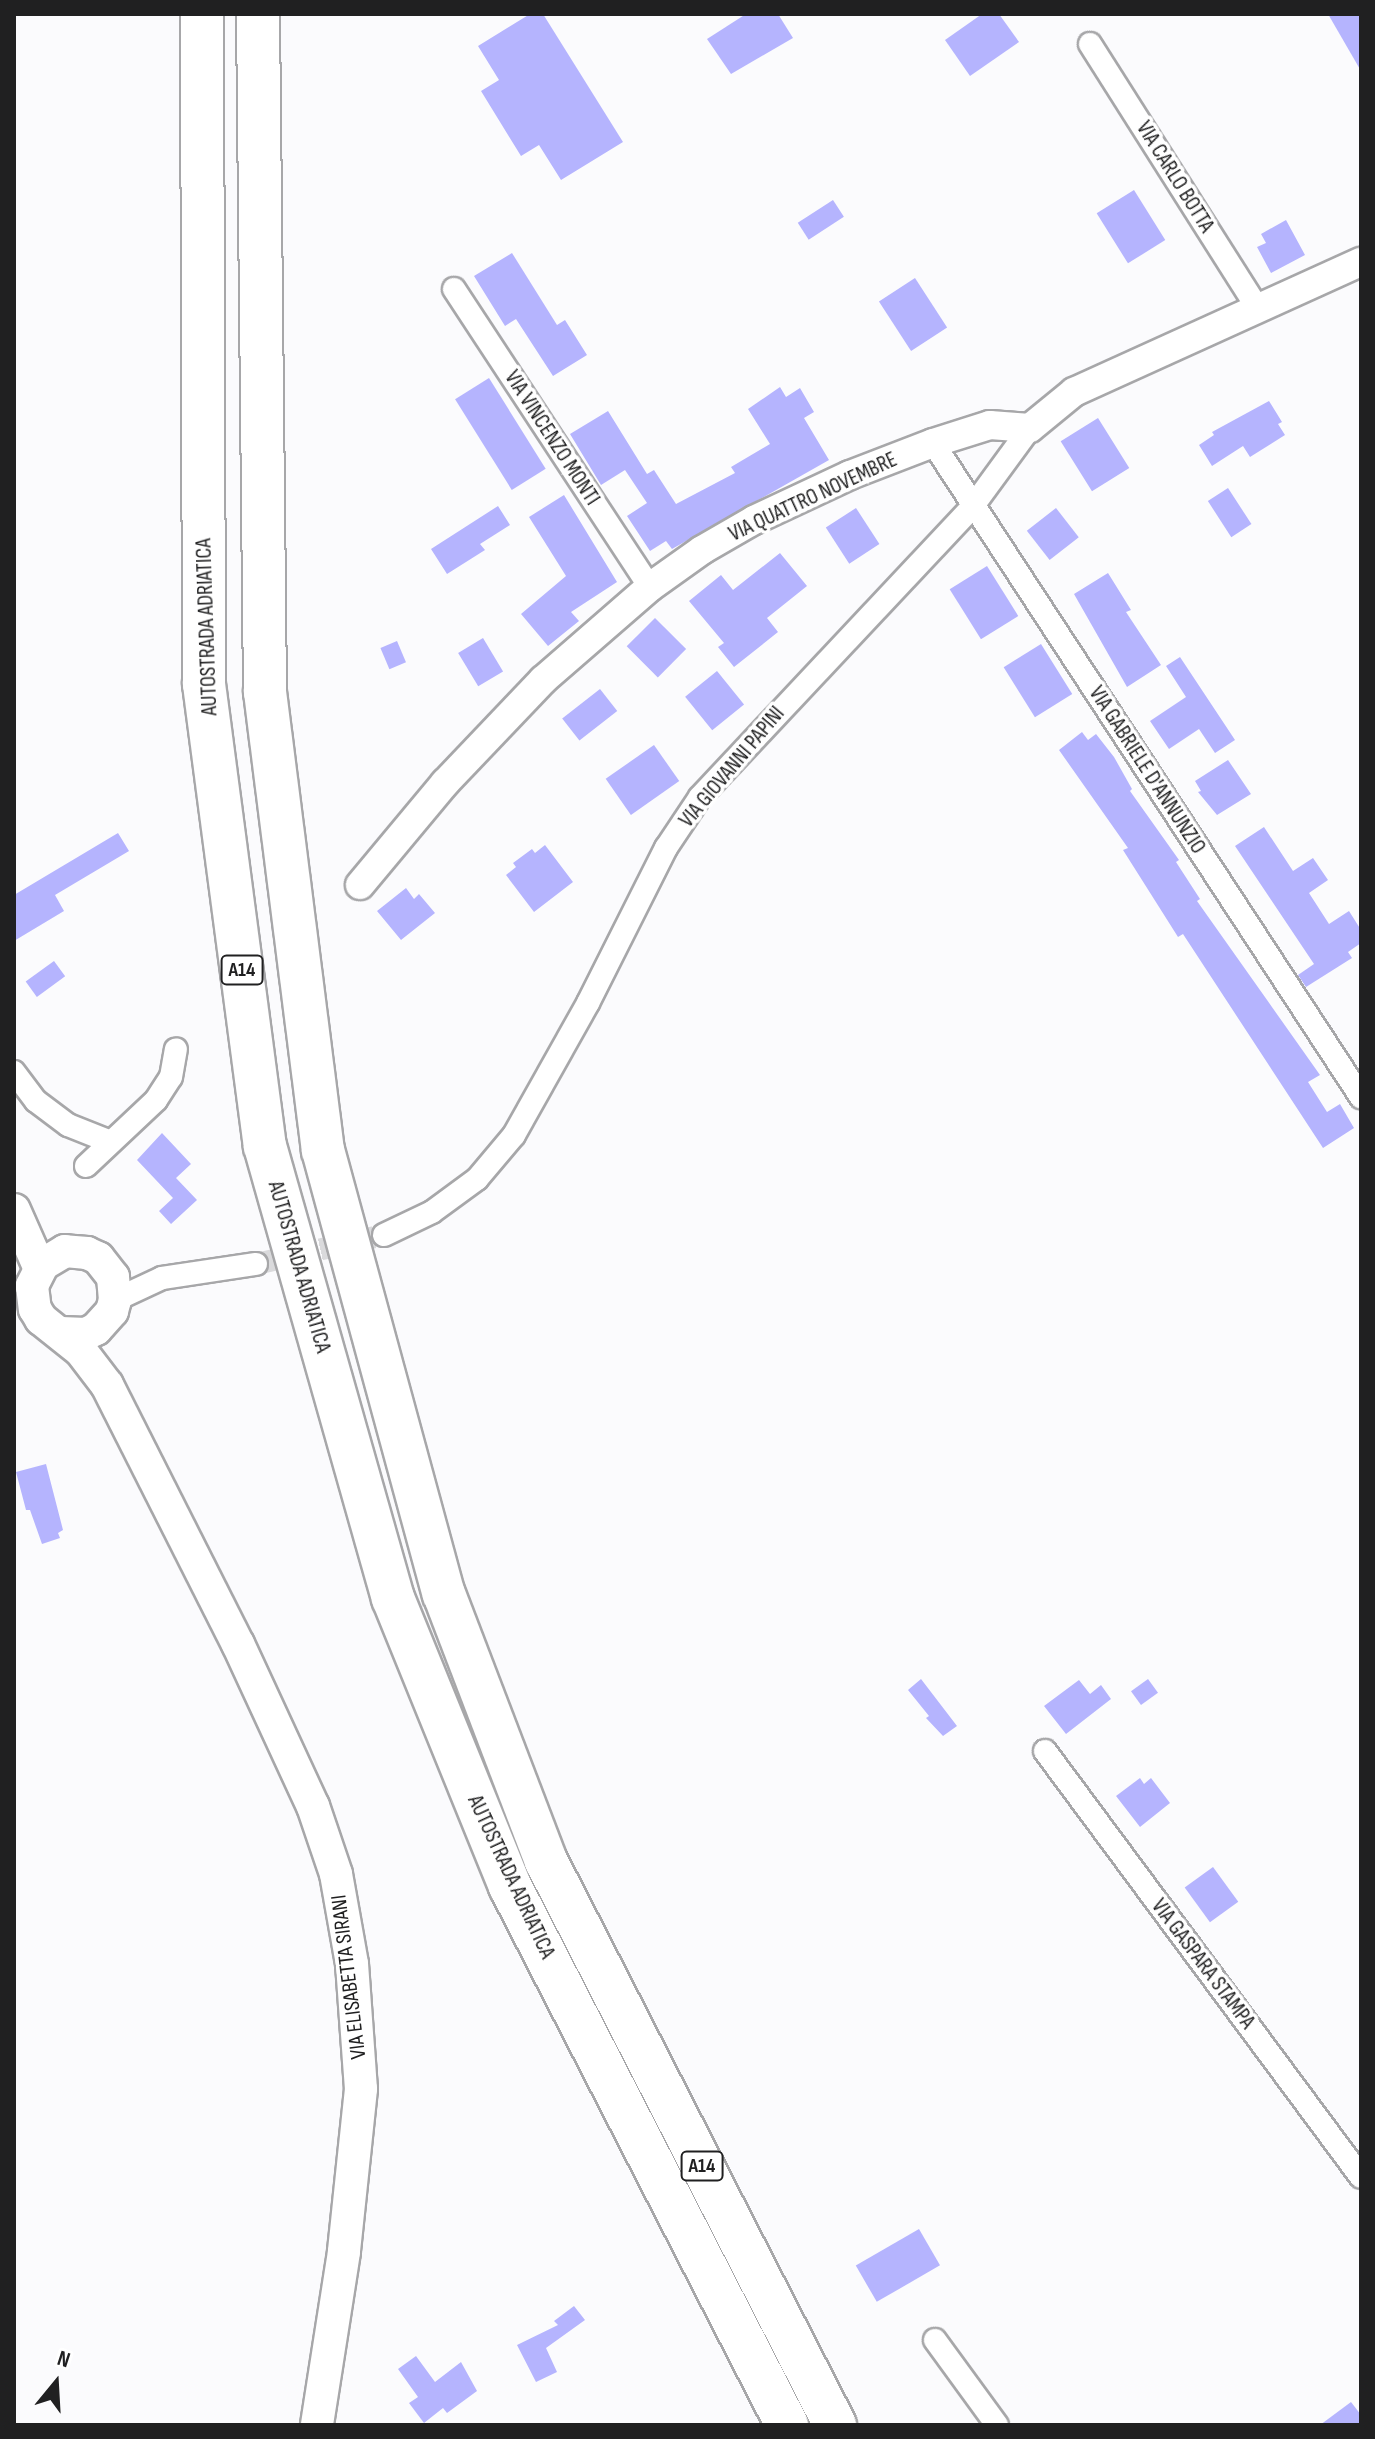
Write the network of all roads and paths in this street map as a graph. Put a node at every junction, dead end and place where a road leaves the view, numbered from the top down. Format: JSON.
{"nodes":[{"id":1,"x":202,"y":14,"type":"edge"},
{"id":2,"x":258,"y":14,"type":"edge"},
{"id":3,"x":1090,"y":44,"type":"dead end"},
{"id":4,"x":1361,"y":262,"type":"edge"},
{"id":5,"x":454,"y":289,"type":"dead end"},
{"id":6,"x":1259,"y":310,"type":"junction"},
{"id":7,"x":1030,"y":428,"type":"junction"},
{"id":8,"x":933,"y":443,"type":"junction"},
{"id":9,"x":973,"y":506,"type":"junction"},
{"id":10,"x":650,"y":587,"type":"junction"},
{"id":11,"x":360,"y":885,"type":"dead end"},
{"id":12,"x":176,"y":1049,"type":"dead end"},
{"id":13,"x":14,"y":1072,"type":"edge"},
{"id":14,"x":1361,"y":1097,"type":"edge"},
{"id":15,"x":111,"y":1142,"type":"junction"},
{"id":16,"x":86,"y":1166,"type":"dead end"},
{"id":17,"x":16,"y":1212,"type":"edge"},
{"id":18,"x":384,"y":1235,"type":"tunnel mouth"},
{"id":19,"x":256,"y":1264,"type":"tunnel mouth"},
{"id":20,"x":106,"y":1266,"type":"junction"},
{"id":21,"x":38,"y":1276,"type":"edge"},
{"id":22,"x":162,"y":1278,"type":"junction"},
{"id":23,"x":110,"y":1310,"type":"junction"},
{"id":24,"x":39,"y":1322,"type":"edge"},
{"id":25,"x":107,"y":1385,"type":"junction"},
{"id":26,"x":1045,"y":1751,"type":"dead end"},
{"id":27,"x":1361,"y":2177,"type":"edge"},
{"id":28,"x":935,"y":2340,"type":"dead end"},
{"id":29,"x":317,"y":2425,"type":"edge"},
{"id":30,"x":787,"y":2425,"type":"edge"},
{"id":31,"x":835,"y":2425,"type":"edge"},
{"id":32,"x":997,"y":2425,"type":"edge"}],
"edges":[{"from":1,"to":30,"type":"highway","name":"AUTOSTRADA ADRIATICA","number":"A14"},
{"from":2,"to":31,"type":"highway","name":"AUTOSTRADA ADRIATICA","number":"A14"},
{"from":3,"to":6,"type":"street","name":"VIA CARLO BOTTA"},
{"from":4,"to":6,"type":"street"},
{"from":5,"to":10,"type":"street","name":"VIA VINCENZO MONTI"},
{"from":6,"to":7,"type":"street"},
{"from":7,"to":8,"type":"street","name":"VIA QUATTRO NOVEMBRE"},
{"from":7,"to":9,"type":"street","name":"VIA GIOVANNI PAPINI"},
{"from":8,"to":9,"type":"street","name":"VIA GABRIELE D'ANNUNZIO"},
{"from":8,"to":10,"type":"street","name":"VIA QUATTRO NOVEMBRE"},
{"from":9,"to":14,"type":"street","name":"VIA GABRIELE D'ANNUNZIO"},
{"from":9,"to":18,"type":"street","name":"VIA GIOVANNI PAPINI"},
{"from":10,"to":11,"type":"street","name":"VIA QUATTRO NOVEMBRE"},
{"from":12,"to":15,"type":"street"},
{"from":13,"to":15,"type":"street"},
{"from":15,"to":16,"type":"street"},
{"from":17,"to":21,"type":"main road"},
{"from":19,"to":22,"type":"street"},
{"from":20,"to":21,"type":"main road"},
{"from":20,"to":22,"type":"street"},
{"from":20,"to":23,"type":"main road"},
{"from":21,"to":24,"type":"main road"},
{"from":22,"to":23,"type":"street"},
{"from":23,"to":24,"type":"main road"},
{"from":23,"to":25,"type":"main road","name":"VIA ELISABETTA SIRANI"},
{"from":24,"to":25,"type":"main road","name":"VIA ELISABETTA SIRANI"},
{"from":25,"to":29,"type":"main road","name":"VIA ELISABETTA SIRANI"},
{"from":26,"to":27,"type":"street","name":"VIA GASPARA STAMPA"},
{"from":28,"to":32,"type":"street"}]}
